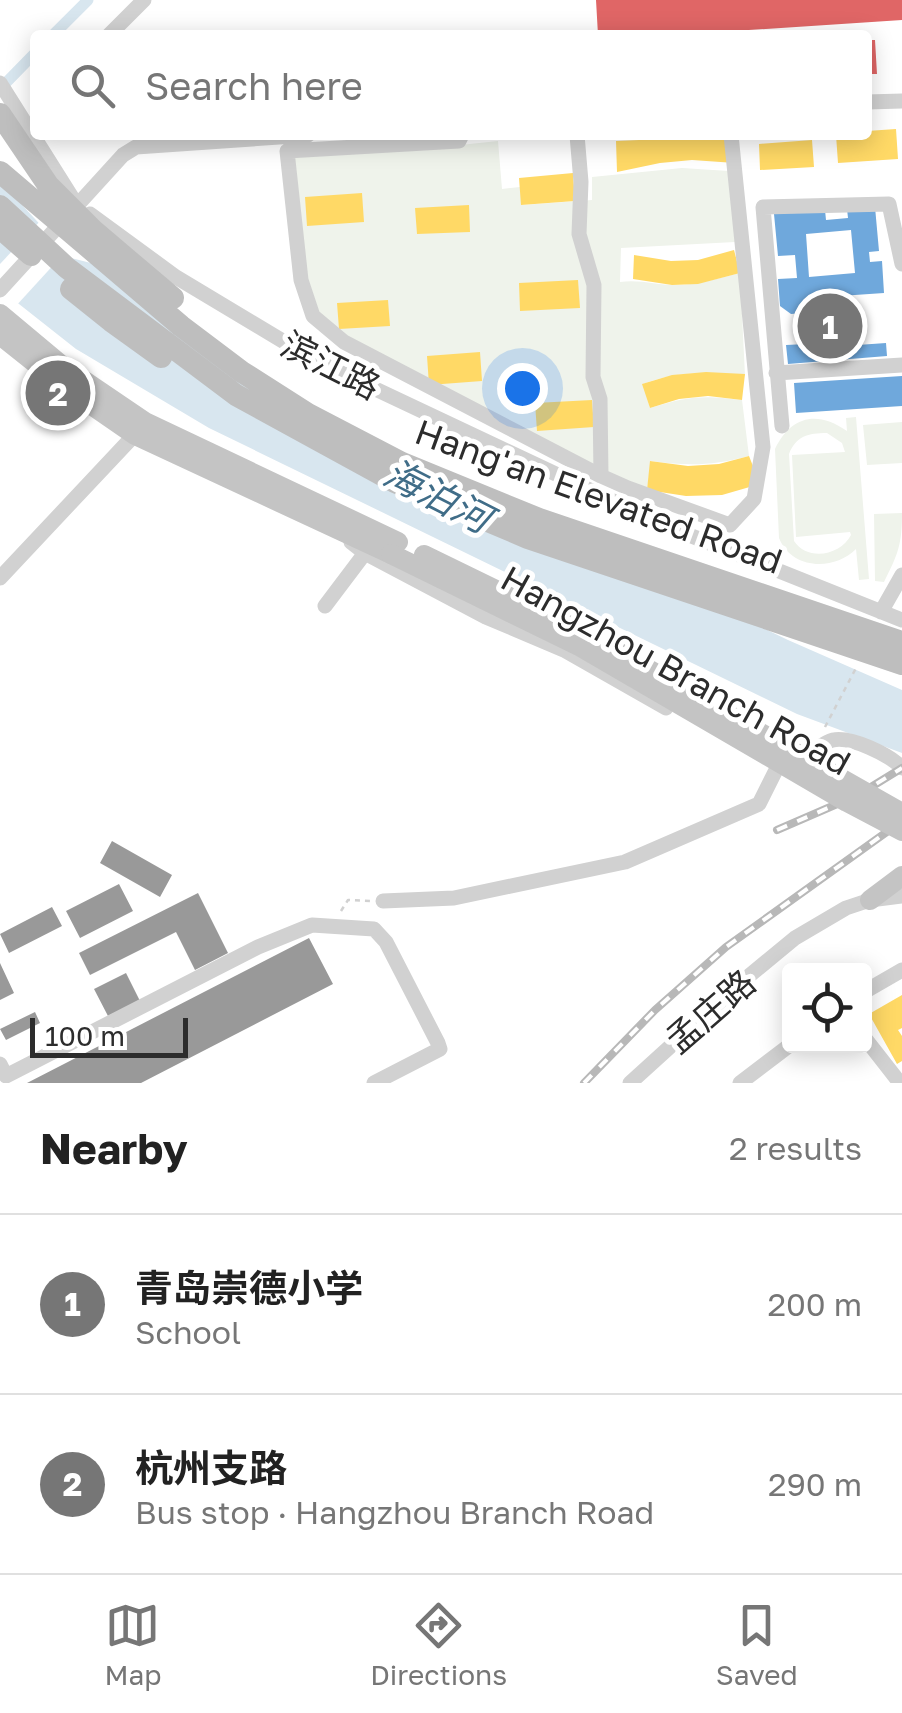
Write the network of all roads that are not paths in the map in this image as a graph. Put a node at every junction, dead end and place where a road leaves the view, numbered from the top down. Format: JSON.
{"nodes":[{"id":1,"x":144,"y":0,"type":"edge"},
{"id":2,"x":114,"y":30,"type":"edge"},
{"id":3,"x":0,"y":83,"type":"edge"},
{"id":4,"x":902,"y":101,"type":"edge"},
{"id":5,"x":872,"y":102,"type":"edge"},
{"id":6,"x":11,"y":111,"type":"edge"},
{"id":7,"x":242,"y":140,"type":"edge"},
{"id":8,"x":460,"y":140,"type":"edge"},
{"id":9,"x":578,"y":140,"type":"edge"},
{"id":10,"x":732,"y":140,"type":"edge"},
{"id":11,"x":0,"y":172,"type":"edge"},
{"id":12,"x":0,"y":206,"type":"edge"},
{"id":13,"x":74,"y":210,"type":"junction"},
{"id":14,"x":0,"y":228,"type":"edge"},
{"id":15,"x":902,"y":264,"type":"edge"},
{"id":16,"x":768,"y":276,"type":"junction"},
{"id":17,"x":746,"y":278,"type":"junction"},
{"id":18,"x":0,"y":290,"type":"edge"},
{"id":19,"x":0,"y":314,"type":"edge"},
{"id":20,"x":0,"y":335,"type":"edge"},
{"id":21,"x":902,"y":365,"type":"edge"},
{"id":22,"x":776,"y":372,"type":"junction"},
{"id":23,"x":782,"y":426,"type":"dead end"},
{"id":24,"x":140,"y":428,"type":"junction"},
{"id":25,"x":601,"y":476,"type":"junction"},
{"id":26,"x":332,"y":527,"type":"junction"},
{"id":27,"x":553,"y":547,"type":"junction"},
{"id":28,"x":395,"y":548,"type":"junction"},
{"id":29,"x":365,"y":553,"type":"junction"},
{"id":30,"x":902,"y":575,"type":"edge"},
{"id":31,"x":0,"y":578,"type":"edge"},
{"id":32,"x":756,"y":593,"type":"junction"},
{"id":33,"x":325,"y":606,"type":"dead end"},
{"id":34,"x":881,"y":612,"type":"junction"},
{"id":35,"x":902,"y":620,"type":"edge"},
{"id":36,"x":902,"y":642,"type":"edge"},
{"id":37,"x":902,"y":664,"type":"edge"},
{"id":38,"x":902,"y":768,"type":"edge"},
{"id":39,"x":776,"y":770,"type":"junction"},
{"id":40,"x":902,"y":813,"type":"edge"},
{"id":41,"x":902,"y":831,"type":"edge"},
{"id":42,"x":902,"y":876,"type":"edge"},
{"id":43,"x":898,"y":896,"type":"edge"},
{"id":44,"x":870,"y":900,"type":"junction"},
{"id":45,"x":382,"y":901,"type":"road end"},
{"id":46,"x":902,"y":915,"type":"edge"},
{"id":47,"x":902,"y":970,"type":"edge"},
{"id":48,"x":872,"y":987,"type":"edge"},
{"id":49,"x":872,"y":1047,"type":"edge"},
{"id":50,"x":782,"y":1051,"type":"edge"},
{"id":51,"x":0,"y":1064,"type":"edge"},
{"id":52,"x":374,"y":1083,"type":"edge"},
{"id":53,"x":630,"y":1083,"type":"edge"},
{"id":54,"x":740,"y":1083,"type":"edge"},
{"id":55,"x":900,"y":1083,"type":"edge"}],
"edges":[{"from":1,"to":2,"type":"street"},
{"from":3,"to":6,"type":"street","name":"滨江路"},
{"from":4,"to":5,"type":"street"},
{"from":6,"to":13,"type":"street","name":"滨江路"},
{"from":6,"to":32,"type":"highway","bridge":true},
{"from":7,"to":13,"type":"street"},
{"from":8,"to":25,"type":"street"},
{"from":9,"to":25,"type":"street"},
{"from":10,"to":17,"type":"street"},
{"from":11,"to":32,"type":"highway","name":"Hang'an Elevated Road","bridge":true},
{"from":12,"to":27,"type":"highway","name":"Hang'an Elevated Road","bridge":true},
{"from":13,"to":18,"type":"street","bridge":true},
{"from":13,"to":34,"type":"street","name":"滨江路"},
{"from":14,"to":27,"type":"highway","bridge":true},
{"from":15,"to":16,"type":"street"},
{"from":16,"to":17,"type":"street"},
{"from":16,"to":22,"type":"street"},
{"from":17,"to":25,"type":"street"},
{"from":19,"to":24,"type":"main road","name":"Hangzhou Branch Road"},
{"from":20,"to":24,"type":"main road","name":"Hangzhou Branch Road"},
{"from":21,"to":22,"type":"street"},
{"from":22,"to":23,"type":"street"},
{"from":24,"to":26,"type":"main road","name":"Hangzhou Branch Road"},
{"from":24,"to":28,"type":"main road","name":"Hangzhou Branch Road"},
{"from":24,"to":31,"type":"street"},
{"from":26,"to":28,"type":"main road","name":"Hangzhou Branch Road"},
{"from":26,"to":29,"type":"street"},
{"from":27,"to":37,"type":"highway","name":"Hang'an Elevated Road","bridge":true},
{"from":28,"to":40,"type":"main road","name":"Hangzhou Branch Road","bridge":true},
{"from":28,"to":41,"type":"main road","name":"Hangzhou Branch Road","bridge":true},
{"from":29,"to":33,"type":"street"},
{"from":29,"to":39,"type":"street"},
{"from":30,"to":34,"type":"street"},
{"from":32,"to":36,"type":"highway","name":"Hang'an Elevated Road","bridge":true},
{"from":34,"to":35,"type":"street","name":"滨江路"},
{"from":38,"to":39,"type":"street"},
{"from":39,"to":45,"type":"street"},
{"from":42,"to":44,"type":"main road"},
{"from":43,"to":44,"type":"street","name":"孟庄路"},
{"from":43,"to":46,"type":"street"},
{"from":44,"to":53,"type":"street","name":"孟庄路"},
{"from":47,"to":48,"type":"street"},
{"from":49,"to":55,"type":"street"},
{"from":50,"to":54,"type":"street"},
{"from":51,"to":52,"type":"street"}]}
